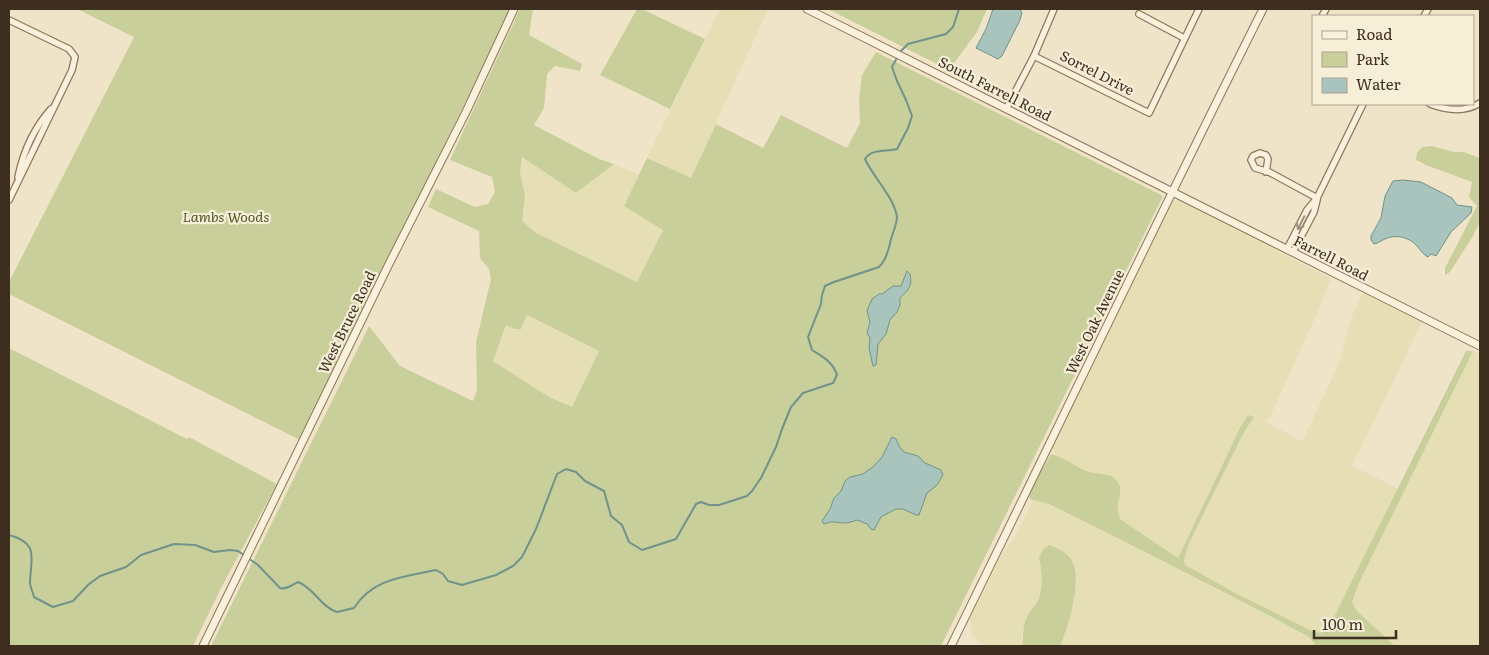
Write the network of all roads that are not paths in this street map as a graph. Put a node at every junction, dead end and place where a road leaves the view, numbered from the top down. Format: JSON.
{"nodes":[{"id":1,"x":514,"y":9,"type":"edge"},
{"id":2,"x":807,"y":9,"type":"edge"},
{"id":3,"x":1054,"y":9,"type":"edge"},
{"id":4,"x":1199,"y":9,"type":"edge"},
{"id":5,"x":1263,"y":9,"type":"edge"},
{"id":6,"x":1139,"y":14,"type":"dead end"},
{"id":7,"x":9,"y":20,"type":"edge"},
{"id":8,"x":1184,"y":38,"type":"junction"},
{"id":9,"x":1034,"y":56,"type":"junction"},
{"id":10,"x":1362,"y":105,"type":"edge"},
{"id":11,"x":1434,"y":105,"type":"edge"},
{"id":12,"x":1474,"y":105,"type":"edge"},
{"id":13,"x":1006,"y":109,"type":"junction"},
{"id":14,"x":1266,"y":172,"type":"dead end"},
{"id":15,"x":1171,"y":192,"type":"junction"},
{"id":16,"x":1317,"y":198,"type":"junction"},
{"id":17,"x":9,"y":200,"type":"edge"},
{"id":18,"x":1290,"y":251,"type":"junction"},
{"id":19,"x":1480,"y":346,"type":"edge"},
{"id":20,"x":203,"y":646,"type":"edge"},
{"id":21,"x":951,"y":646,"type":"edge"}],
"edges":[{"from":1,"to":20,"type":"street","name":"West Bruce Road"},
{"from":2,"to":13,"type":"street","name":"South Farrell Road"},
{"from":3,"to":9,"type":"street"},
{"from":4,"to":8,"type":"street"},
{"from":5,"to":15,"type":"street","name":"West Oak Avenue"},
{"from":6,"to":8,"type":"street"},
{"from":7,"to":17,"type":"street"},
{"from":8,"to":9,"type":"street","name":"Sorrel Drive"},
{"from":9,"to":13,"type":"street"},
{"from":10,"to":16,"type":"street"},
{"from":11,"to":12,"type":"street"},
{"from":13,"to":15,"type":"street","name":"South Farrell Road"},
{"from":14,"to":16,"type":"street"},
{"from":15,"to":18,"type":"street","name":"Farrell Road"},
{"from":15,"to":21,"type":"street","name":"West Oak Avenue"},
{"from":16,"to":18,"type":"street"},
{"from":18,"to":19,"type":"street","name":"Farrell Road"}]}
